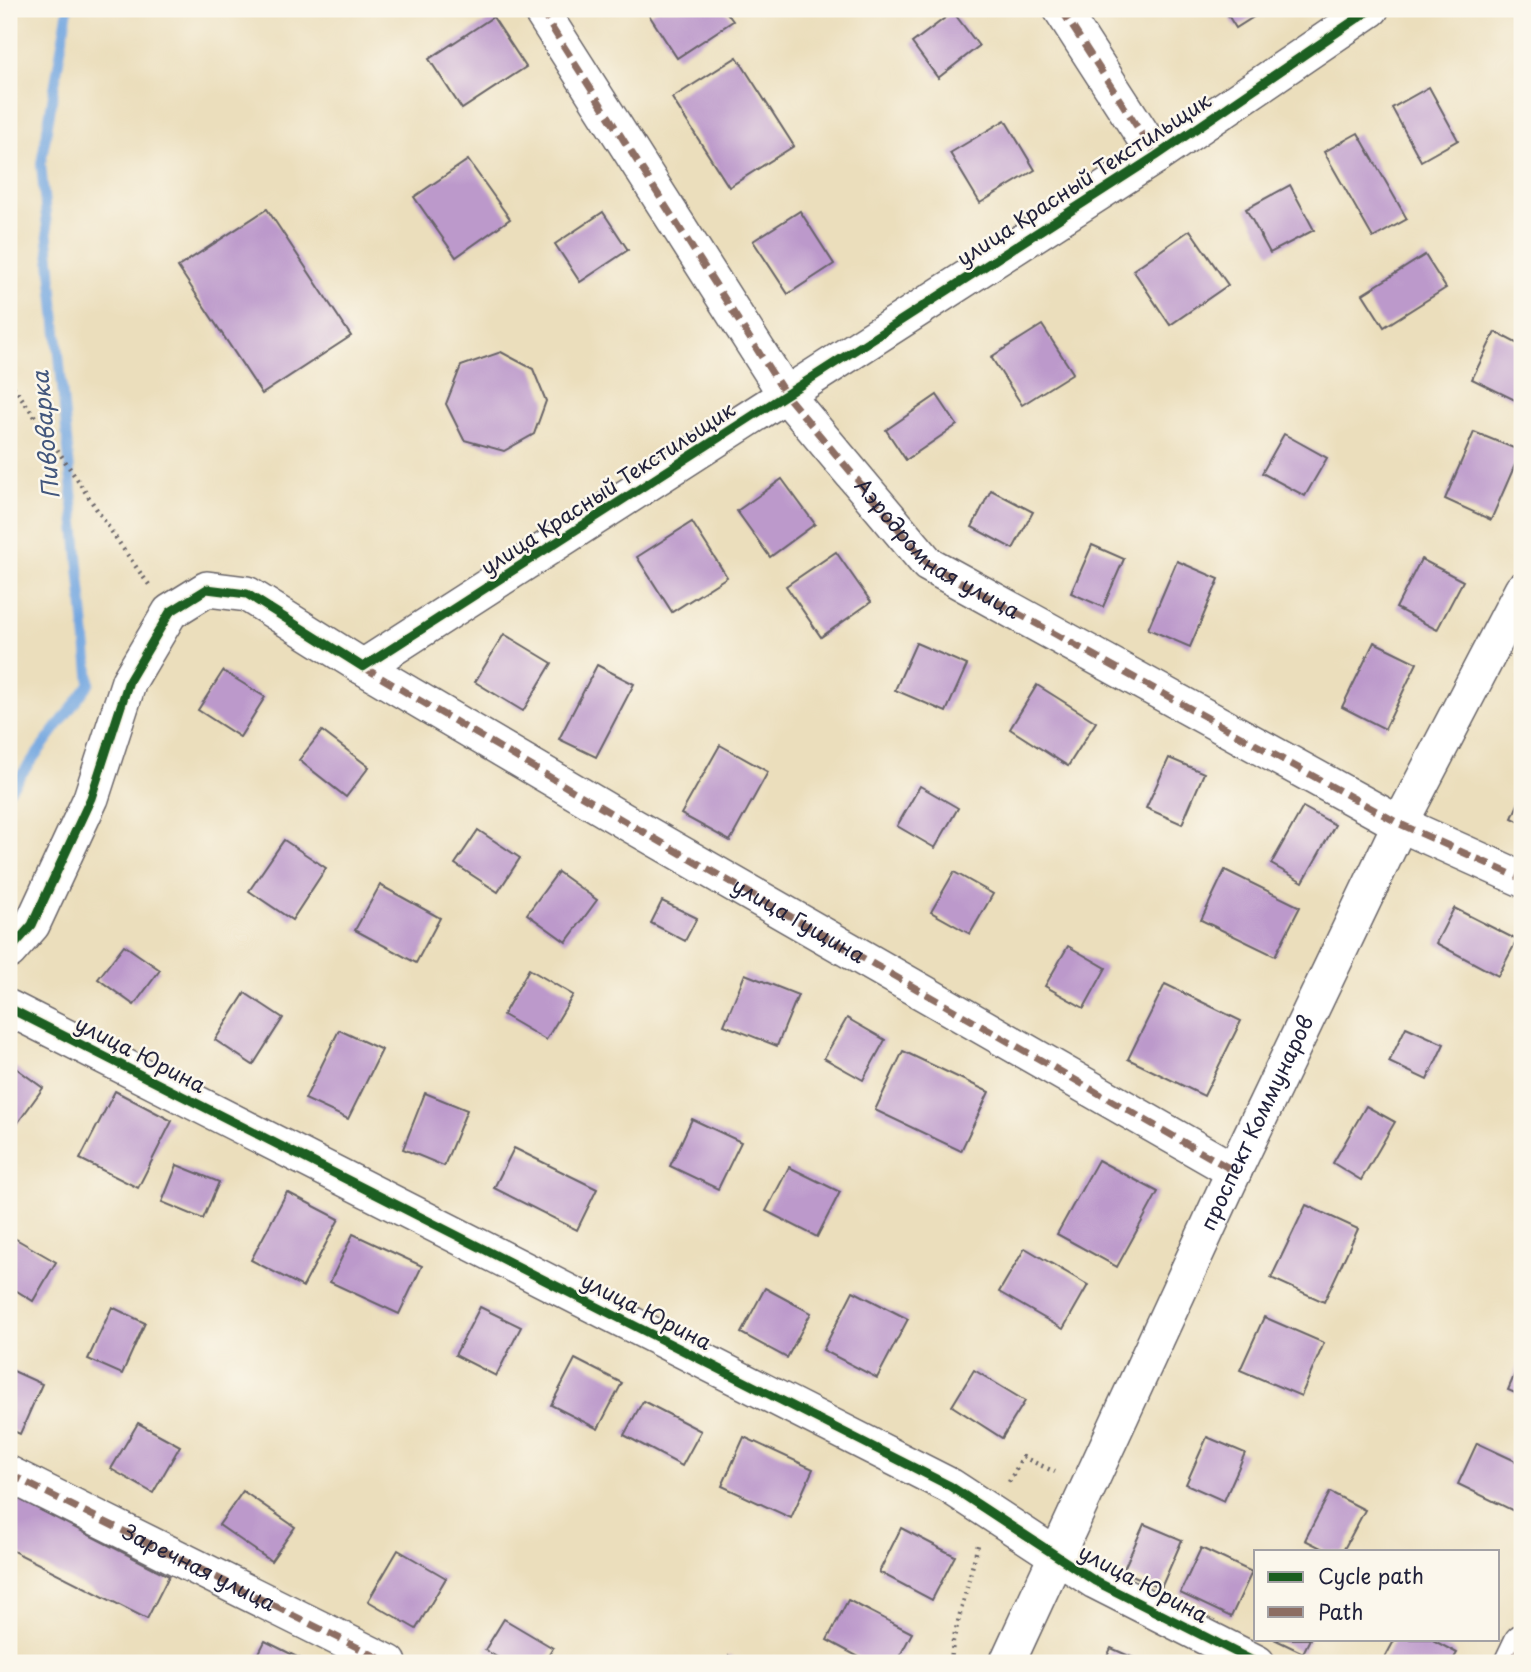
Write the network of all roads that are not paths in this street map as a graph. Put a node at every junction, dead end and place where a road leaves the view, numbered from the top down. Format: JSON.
{"nodes":[{"id":1,"x":540,"y":9,"type":"edge"},
{"id":2,"x":1061,"y":9,"type":"edge"},
{"id":3,"x":1371,"y":9,"type":"edge"},
{"id":4,"x":1156,"y":156,"type":"junction"},
{"id":5,"x":786,"y":395,"type":"junction"},
{"id":6,"x":1522,"y":590,"type":"edge"},
{"id":7,"x":363,"y":667,"type":"junction"},
{"id":8,"x":1400,"y":824,"type":"junction"},
{"id":9,"x":1522,"y":879,"type":"edge"},
{"id":10,"x":9,"y":951,"type":"edge"},
{"id":11,"x":9,"y":1008,"type":"edge"},
{"id":12,"x":1234,"y":1171,"type":"junction"},
{"id":13,"x":9,"y":1474,"type":"edge"},
{"id":14,"x":1058,"y":1558,"type":"junction"},
{"id":15,"x":1522,"y":1642,"type":"edge"},
{"id":16,"x":389,"y":1663,"type":"edge"},
{"id":17,"x":1007,"y":1663,"type":"edge"},
{"id":18,"x":1257,"y":1663,"type":"edge"},
{"id":19,"x":1512,"y":1663,"type":"edge"}],
"edges":[{"from":1,"to":5,"type":"street","name":"Аэродромная улица"},
{"from":2,"to":4,"type":"street"},
{"from":3,"to":4,"type":"street","name":"улица Красный Текстильщик"},
{"from":4,"to":5,"type":"street","name":"улица Красный Текстильщик"},
{"from":5,"to":7,"type":"street","name":"улица Красный Текстильщик"},
{"from":5,"to":8,"type":"street","name":"Аэродромная улица"},
{"from":6,"to":8,"type":"street","name":"проспект Коммунаров"},
{"from":7,"to":10,"type":"street"},
{"from":7,"to":12,"type":"street","name":"улица Гущина"},
{"from":8,"to":9,"type":"street","name":"Аэродромная улица"},
{"from":8,"to":12,"type":"street","name":"проспект Коммунаров"},
{"from":11,"to":14,"type":"street","name":"улица Юрина"},
{"from":12,"to":14,"type":"street","name":"проспект Коммунаров"},
{"from":13,"to":16,"type":"street","name":"Заречная улица"},
{"from":14,"to":17,"type":"street","name":"проспект Коммунаров"},
{"from":14,"to":18,"type":"street","name":"улица Юрина"},
{"from":15,"to":19,"type":"street"}]}
